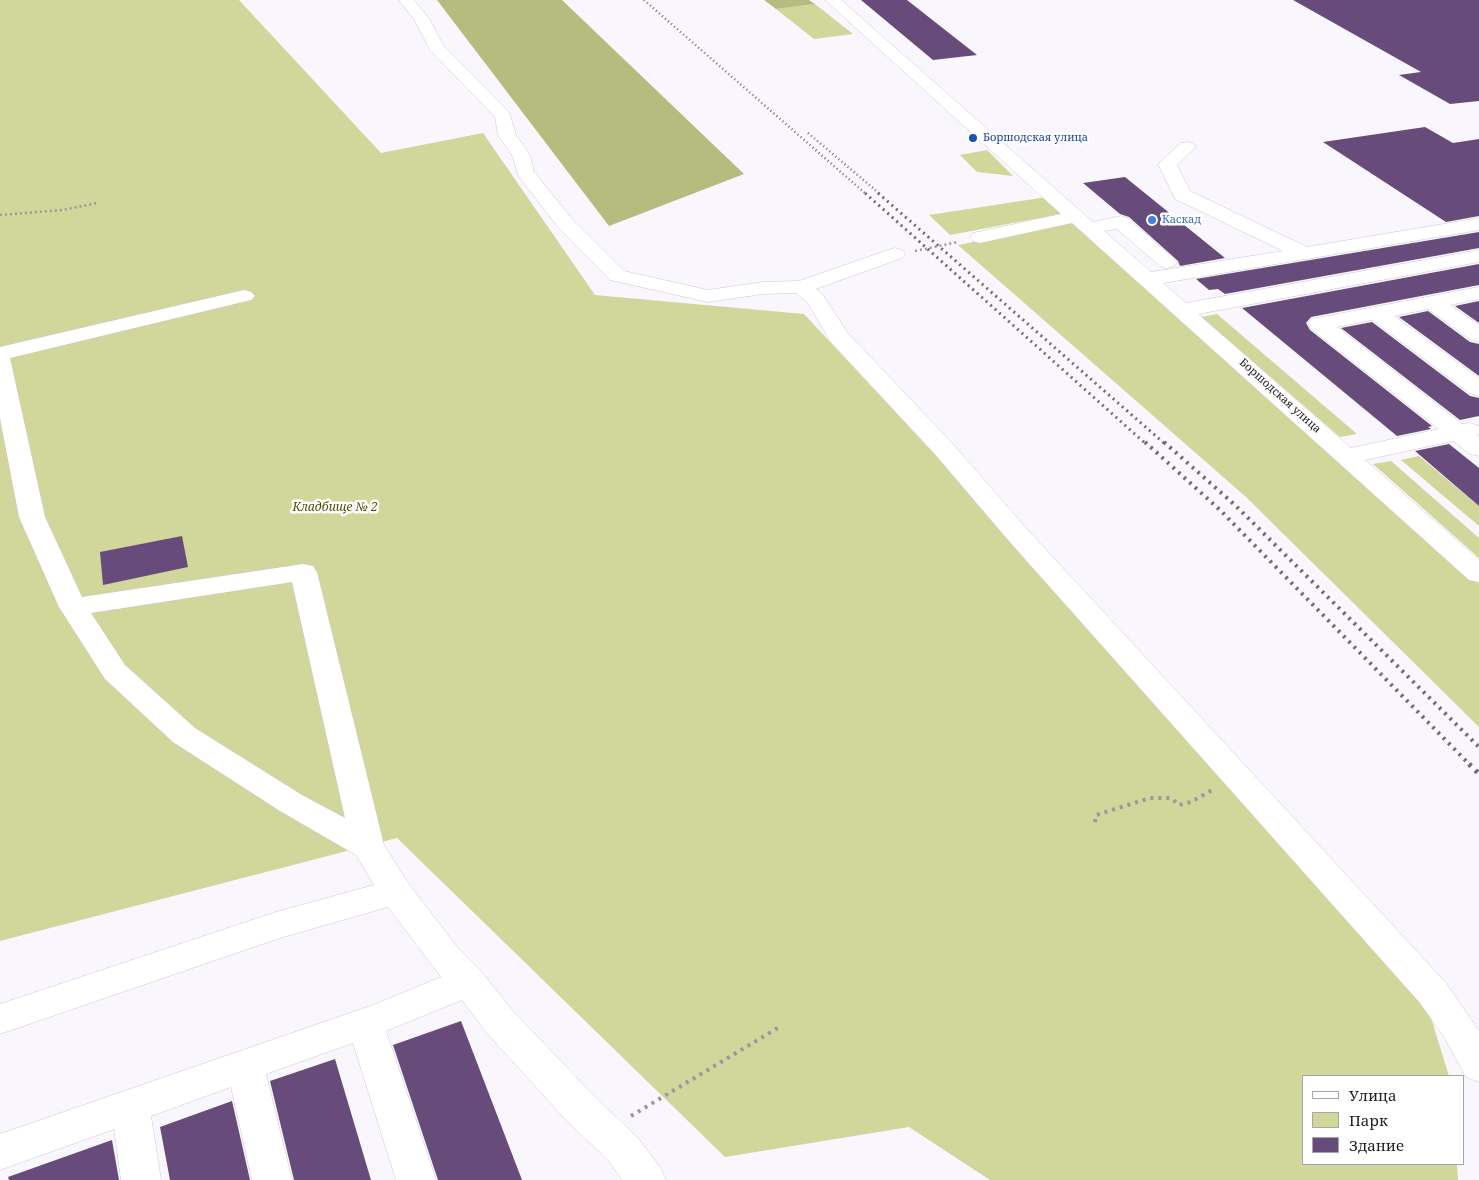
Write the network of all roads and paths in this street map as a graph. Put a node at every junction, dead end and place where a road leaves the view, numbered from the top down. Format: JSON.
{"nodes":[{"id":1,"x":406,"y":0,"type":"edge"},
{"id":2,"x":832,"y":0,"type":"edge"},
{"id":3,"x":1187,"y":147,"type":"dead end"},
{"id":4,"x":97,"y":203,"type":"dead end"},
{"id":5,"x":0,"y":215,"type":"edge"},
{"id":6,"x":1084,"y":222,"type":"junction"},
{"id":7,"x":1479,"y":224,"type":"edge"},
{"id":8,"x":980,"y":237,"type":"joint"},
{"id":9,"x":1302,"y":252,"type":"junction"},
{"id":10,"x":895,"y":254,"type":"joint"},
{"id":11,"x":1479,"y":256,"type":"edge"},
{"id":12,"x":1167,"y":262,"type":"dead end"},
{"id":13,"x":1148,"y":279,"type":"junction"},
{"id":14,"x":801,"y":287,"type":"junction"},
{"id":15,"x":1479,"y":293,"type":"edge"},
{"id":16,"x":244,"y":296,"type":"dead end"},
{"id":17,"x":1432,"y":302,"type":"junction"},
{"id":18,"x":1183,"y":310,"type":"junction"},
{"id":19,"x":1376,"y":313,"type":"junction"},
{"id":20,"x":1479,"y":335,"type":"edge"},
{"id":21,"x":0,"y":354,"type":"edge"},
{"id":22,"x":0,"y":360,"type":"edge"},
{"id":23,"x":1479,"y":389,"type":"edge"},
{"id":24,"x":1468,"y":430,"type":"edge"},
{"id":25,"x":8,"y":443,"type":"edge"},
{"id":26,"x":1479,"y":449,"type":"edge"},
{"id":27,"x":1347,"y":456,"type":"junction"},
{"id":28,"x":1479,"y":574,"type":"edge"},
{"id":29,"x":73,"y":607,"type":"junction"},
{"id":30,"x":1240,"y":779,"type":"junction"},
{"id":31,"x":1095,"y":822,"type":"dead end"},
{"id":32,"x":368,"y":846,"type":"junction"},
{"id":33,"x":396,"y":892,"type":"junction"},
{"id":34,"x":468,"y":981,"type":"junction"},
{"id":35,"x":0,"y":1019,"type":"edge"},
{"id":36,"x":365,"y":1023,"type":"junction"},
{"id":37,"x":781,"y":1026,"type":"dead end"},
{"id":38,"x":245,"y":1065,"type":"junction"},
{"id":39,"x":1479,"y":1066,"type":"edge"},
{"id":40,"x":130,"y":1106,"type":"junction"},
{"id":41,"x":604,"y":1131,"type":"junction"},
{"id":42,"x":0,"y":1152,"type":"edge"},
{"id":43,"x":141,"y":1180,"type":"edge"},
{"id":44,"x":272,"y":1180,"type":"edge"},
{"id":45,"x":416,"y":1180,"type":"edge"},
{"id":46,"x":646,"y":1180,"type":"edge"}],
"edges":[{"from":1,"to":14,"type":"street"},
{"from":2,"to":6,"type":"street","name":"Боршодская улица"},
{"from":3,"to":9,"type":"street"},
{"from":4,"to":5,"type":"path"},
{"from":6,"to":8,"type":"street"},
{"from":6,"to":12,"type":"street"},
{"from":6,"to":13,"type":"street","name":"Боршодская улица"},
{"from":7,"to":9,"type":"street"},
{"from":8,"to":10,"type":"path"},
{"from":9,"to":13,"type":"street"},
{"from":10,"to":14,"type":"street"},
{"from":11,"to":18,"type":"street"},
{"from":13,"to":18,"type":"street","name":"Боршодская улица"},
{"from":14,"to":30,"type":"street"},
{"from":15,"to":17,"type":"street"},
{"from":16,"to":21,"type":"street"},
{"from":17,"to":19,"type":"street"},
{"from":17,"to":20,"type":"street"},
{"from":18,"to":27,"type":"street","name":"Боршодская улица"},
{"from":19,"to":23,"type":"street"},
{"from":19,"to":24,"type":"street"},
{"from":22,"to":25,"type":"street"},
{"from":24,"to":26,"type":"street"},
{"from":24,"to":27,"type":"street"},
{"from":25,"to":29,"type":"street"},
{"from":27,"to":28,"type":"street","name":"Боршодская улица"},
{"from":29,"to":32,"type":"street"},
{"from":29,"to":32,"type":"street"},
{"from":30,"to":31,"type":"path"},
{"from":30,"to":39,"type":"street"},
{"from":32,"to":33,"type":"street"},
{"from":33,"to":34,"type":"street"},
{"from":33,"to":35,"type":"street"},
{"from":34,"to":36,"type":"street"},
{"from":34,"to":41,"type":"street"},
{"from":36,"to":38,"type":"street"},
{"from":36,"to":45,"type":"street"},
{"from":37,"to":41,"type":"path"},
{"from":38,"to":40,"type":"street"},
{"from":38,"to":44,"type":"street"},
{"from":40,"to":42,"type":"street"},
{"from":40,"to":43,"type":"street"},
{"from":41,"to":46,"type":"street"}]}
